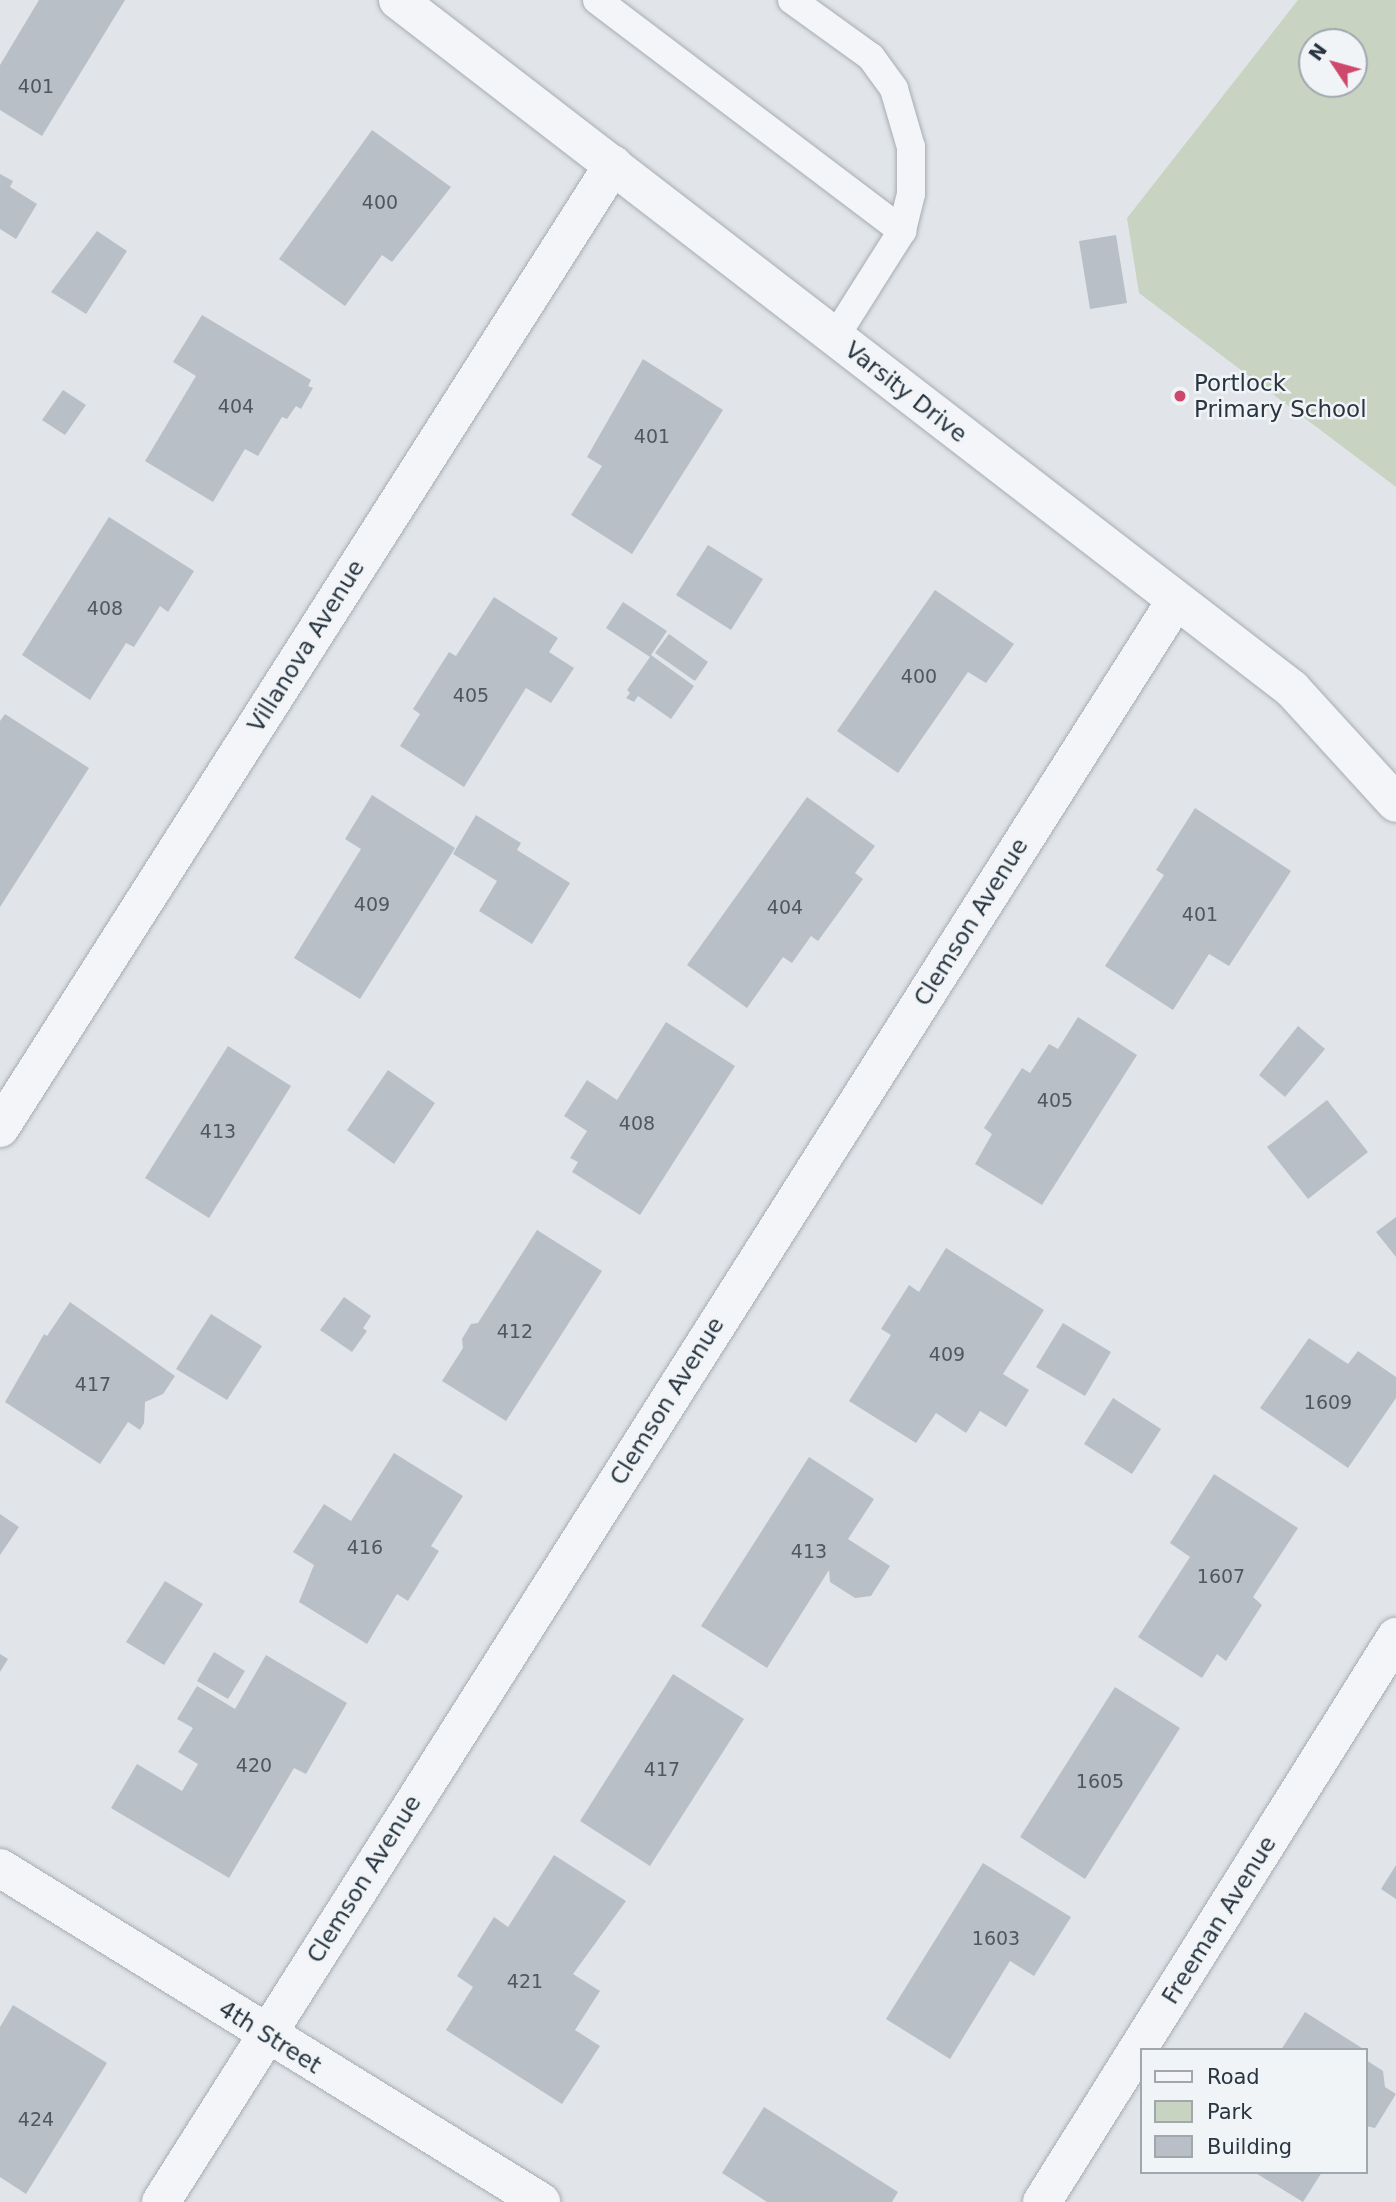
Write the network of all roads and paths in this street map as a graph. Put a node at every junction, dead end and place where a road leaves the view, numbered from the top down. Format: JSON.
{"nodes":[{"id":1,"x":398,"y":0,"type":"edge"},
{"id":2,"x":597,"y":0,"type":"edge"},
{"id":3,"x":792,"y":0,"type":"edge"},
{"id":4,"x":613,"y":165,"type":"junction"},
{"id":5,"x":902,"y":231,"type":"junction"},
{"id":6,"x":835,"y":337,"type":"junction"},
{"id":7,"x":1175,"y":600,"type":"junction"},
{"id":8,"x":1396,"y":803,"type":"edge"},
{"id":9,"x":0,"y":1128,"type":"edge"},
{"id":10,"x":1396,"y":1637,"type":"edge"},
{"id":11,"x":0,"y":1868,"type":"edge"},
{"id":12,"x":265,"y":2034,"type":"junction"},
{"id":13,"x":161,"y":2202,"type":"edge"},
{"id":14,"x":541,"y":2202,"type":"edge"},
{"id":15,"x":1042,"y":2202,"type":"edge"}],
"edges":[{"from":1,"to":4,"type":"street","name":"Varsity Drive"},
{"from":2,"to":5,"type":"lane"},
{"from":3,"to":5,"type":"lane"},
{"from":4,"to":6,"type":"street","name":"Varsity Drive"},
{"from":4,"to":9,"type":"street","name":"Villanova Avenue"},
{"from":5,"to":6,"type":"lane"},
{"from":6,"to":7,"type":"street","name":"Varsity Drive"},
{"from":7,"to":8,"type":"street","name":"Varsity Drive"},
{"from":7,"to":12,"type":"street","name":"Clemson Avenue"},
{"from":10,"to":15,"type":"street","name":"Freeman Avenue"},
{"from":11,"to":12,"type":"street","name":"4th Street"},
{"from":12,"to":13,"type":"street","name":"Clemson Avenue"},
{"from":12,"to":14,"type":"street","name":"4th Street"}]}
